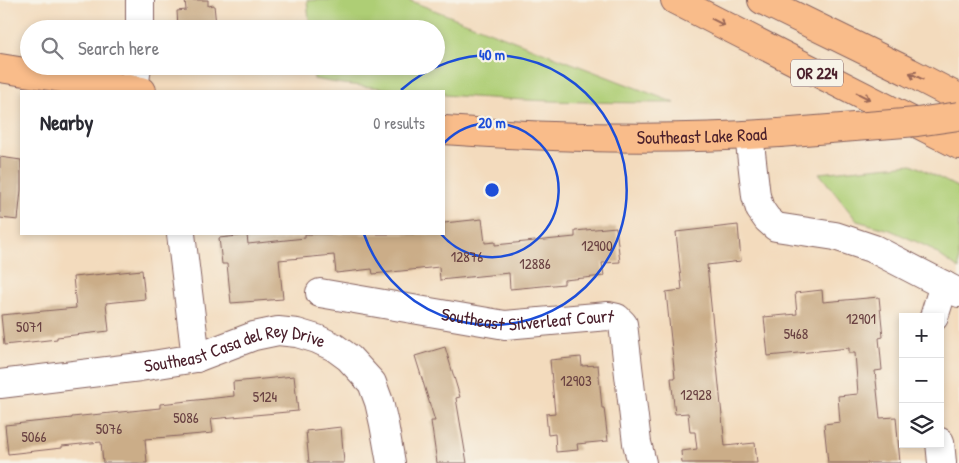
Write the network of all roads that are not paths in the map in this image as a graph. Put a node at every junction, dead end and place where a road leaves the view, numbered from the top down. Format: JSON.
{"nodes":[{"id":1,"x":140,"y":0,"type":"edge"},
{"id":2,"x":762,"y":0,"type":"edge"},
{"id":3,"x":676,"y":1,"type":"edge"},
{"id":4,"x":140,"y":20,"type":"edge"},
{"id":5,"x":0,"y":68,"type":"edge"},
{"id":6,"x":20,"y":70,"type":"edge"},
{"id":7,"x":69,"y":75,"type":"edge"},
{"id":8,"x":138,"y":82,"type":"edge"},
{"id":9,"x":959,"y":98,"type":"edge"},
{"id":10,"x":959,"y":116,"type":"edge"},
{"id":11,"x":445,"y":130,"type":"edge"},
{"id":12,"x":749,"y":135,"type":"junction"},
{"id":13,"x":959,"y":145,"type":"edge"},
{"id":14,"x":181,"y":235,"type":"edge"},
{"id":15,"x":952,"y":289,"type":"edge"},
{"id":16,"x":320,"y":294,"type":"dead end"},
{"id":17,"x":937,"y":313,"type":"edge"},
{"id":18,"x":196,"y":358,"type":"junction"},
{"id":19,"x":0,"y":384,"type":"edge"},
{"id":20,"x":941,"y":448,"type":"edge"},
{"id":21,"x":390,"y":463,"type":"edge"},
{"id":22,"x":642,"y":463,"type":"edge"},
{"id":23,"x":942,"y":463,"type":"edge"}],
"edges":[{"from":1,"to":4,"type":"street"},
{"from":9,"to":2,"type":"main road","number":"OR 224","one_way":true},
{"from":3,"to":13,"type":"main road","number":"OR 224","one_way":true},
{"from":5,"to":6,"type":"main road"},
{"from":7,"to":8,"type":"main road"},
{"from":10,"to":12,"type":"main road","name":"Southeast Lake Road","bridge":true},
{"from":11,"to":12,"type":"main road","name":"Southeast Lake Road"},
{"from":12,"to":15,"type":"street"},
{"from":14,"to":18,"type":"street"},
{"from":15,"to":17,"type":"street"},
{"from":16,"to":22,"type":"street","name":"Southeast Silverleaf Court"},
{"from":18,"to":19,"type":"street","name":"Southeast Casa del Rey Drive"},
{"from":18,"to":21,"type":"street","name":"Southeast Casa del Rey Drive"},
{"from":20,"to":23,"type":"street"}]}
